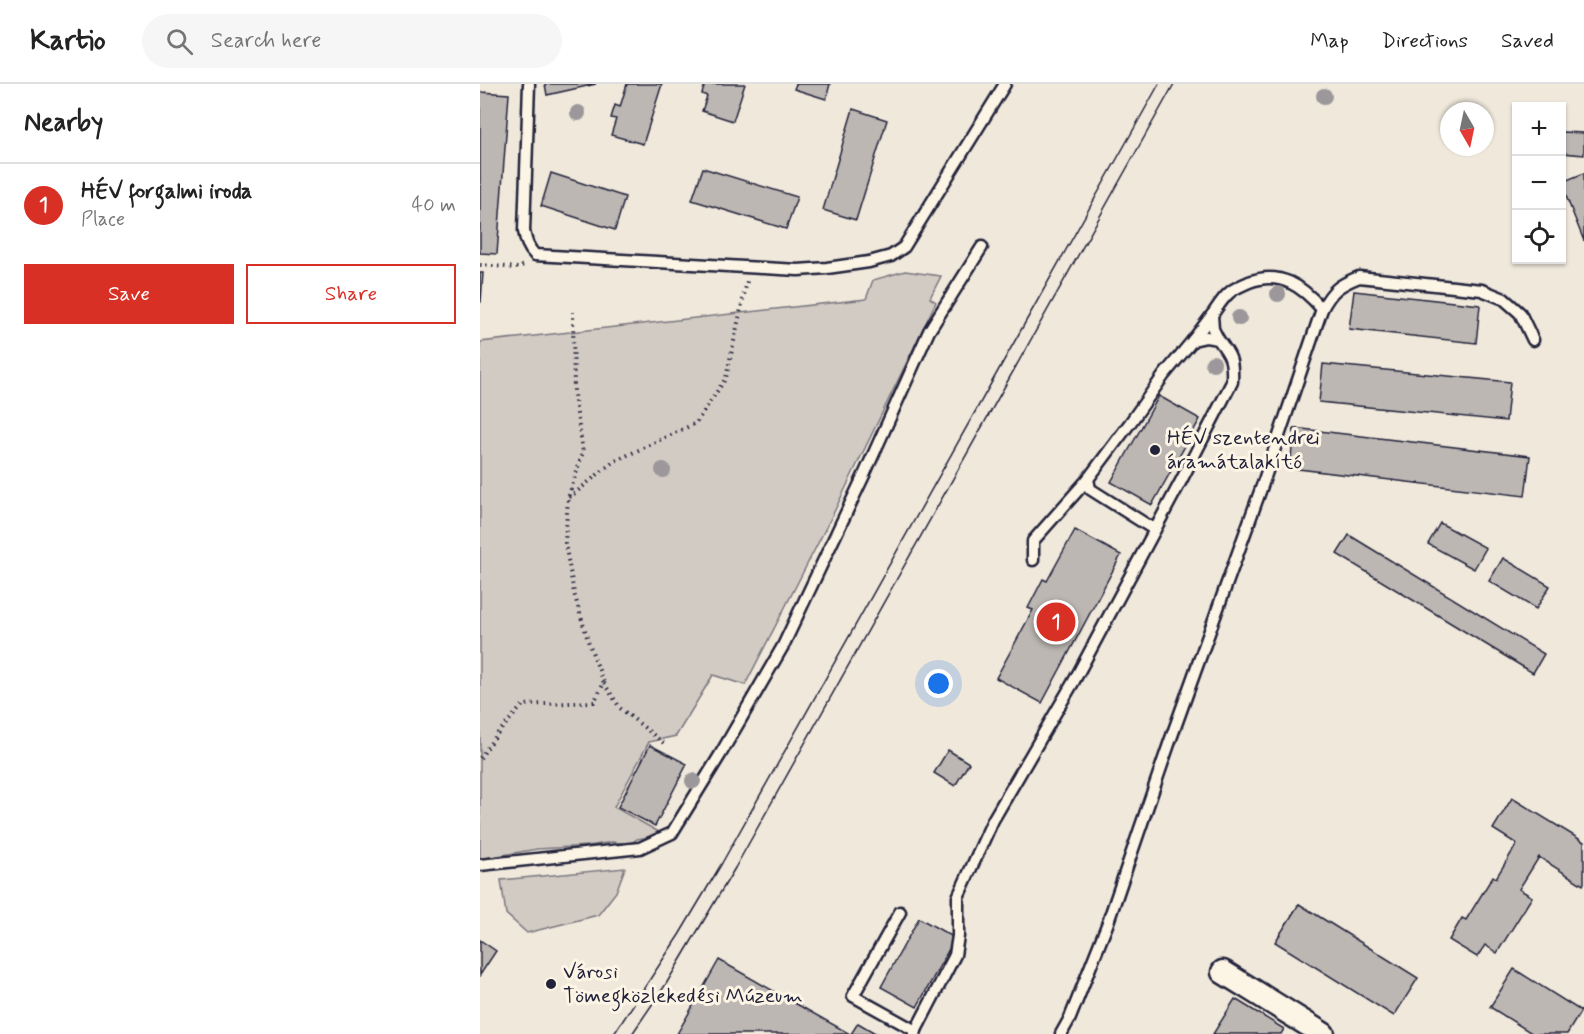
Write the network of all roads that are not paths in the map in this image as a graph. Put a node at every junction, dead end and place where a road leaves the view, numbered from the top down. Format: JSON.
{"nodes":[{"id":1,"x":529,"y":84,"type":"edge"},
{"id":2,"x":1005,"y":84,"type":"edge"},
{"id":3,"x":982,"y":247,"type":"dead end"},
{"id":4,"x":1322,"y":309,"type":"junction"},
{"id":5,"x":1212,"y":315,"type":"junction"},
{"id":6,"x":1218,"y":339,"type":"junction"},
{"id":7,"x":1193,"y":340,"type":"junction"},
{"id":8,"x":1533,"y":340,"type":"dead end"},
{"id":9,"x":1088,"y":479,"type":"junction"},
{"id":10,"x":1155,"y":530,"type":"junction"},
{"id":11,"x":1033,"y":560,"type":"dead end"},
{"id":12,"x":480,"y":865,"type":"edge"},
{"id":13,"x":900,"y":912,"type":"dead end"},
{"id":14,"x":1223,"y":972,"type":"dead end"},
{"id":15,"x":915,"y":1032,"type":"edge"},
{"id":16,"x":1061,"y":1034,"type":"edge"},
{"id":17,"x":1323,"y":1034,"type":"edge"}],
"edges":[{"from":1,"to":2,"type":"lane"},
{"from":3,"to":12,"type":"lane"},
{"from":4,"to":5,"type":"lane"},
{"from":4,"to":8,"type":"lane"},
{"from":4,"to":16,"type":"lane"},
{"from":5,"to":6,"type":"lane"},
{"from":5,"to":7,"type":"lane"},
{"from":6,"to":7,"type":"lane"},
{"from":6,"to":10,"type":"lane"},
{"from":7,"to":9,"type":"lane"},
{"from":9,"to":10,"type":"lane"},
{"from":9,"to":11,"type":"lane"},
{"from":10,"to":15,"type":"lane"},
{"from":13,"to":15,"type":"lane"},
{"from":14,"to":17,"type":"street"}]}
